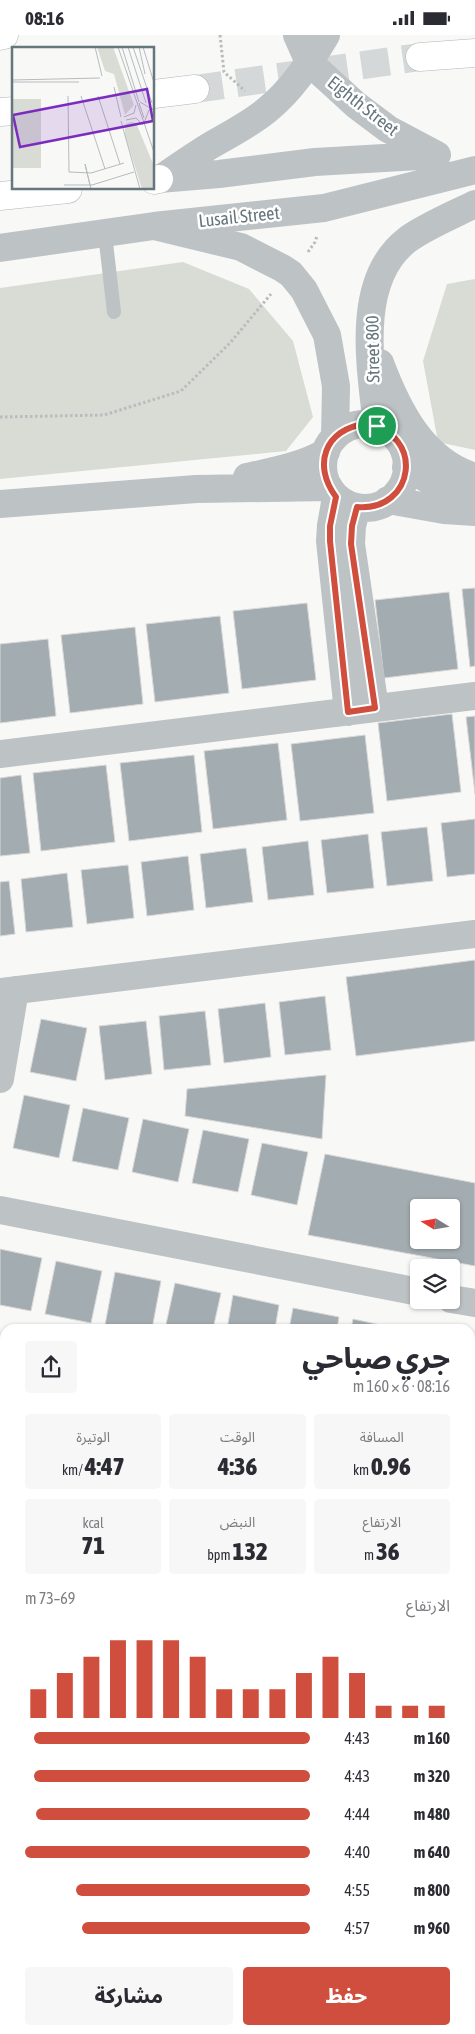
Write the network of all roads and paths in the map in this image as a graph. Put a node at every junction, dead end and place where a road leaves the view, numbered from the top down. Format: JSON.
{"nodes":[{"id":1,"x":4,"y":35,"type":"edge"},
{"id":2,"x":298,"y":35,"type":"edge"},
{"id":3,"x":326,"y":35,"type":"edge"},
{"id":4,"x":0,"y":36,"type":"edge"},
{"id":5,"x":475,"y":53,"type":"edge"},
{"id":6,"x":420,"y":57,"type":"tunnel mouth"},
{"id":7,"x":309,"y":63,"type":"junction"},
{"id":8,"x":195,"y":89,"type":"tunnel mouth"},
{"id":9,"x":155,"y":94,"type":"edge"},
{"id":10,"x":436,"y":155,"type":"junction"},
{"id":11,"x":475,"y":164,"type":"edge"},
{"id":12,"x":475,"y":170,"type":"edge"},
{"id":13,"x":156,"y":180,"type":"edge"},
{"id":14,"x":58,"y":190,"type":"edge"},
{"id":15,"x":0,"y":196,"type":"edge"},
{"id":16,"x":475,"y":204,"type":"edge"},
{"id":17,"x":154,"y":226,"type":"junction"},
{"id":18,"x":105,"y":234,"type":"junction"},
{"id":19,"x":0,"y":248,"type":"edge"},
{"id":20,"x":291,"y":274,"type":"junction"},
{"id":21,"x":114,"y":312,"type":"dead end"},
{"id":22,"x":370,"y":334,"type":"junction"},
{"id":23,"x":0,"y":417,"type":"edge"},
{"id":24,"x":377,"y":426,"type":"junction"},
{"id":25,"x":330,"y":444,"type":"junction"},
{"id":26,"x":406,"y":467,"type":"junction"},
{"id":27,"x":475,"y":477,"type":"edge"},
{"id":28,"x":196,"y":489,"type":"junction"},
{"id":29,"x":341,"y":497,"type":"junction"},
{"id":30,"x":62,"y":500,"type":"junction"},
{"id":31,"x":388,"y":500,"type":"junction"},
{"id":32,"x":475,"y":502,"type":"edge"},
{"id":33,"x":0,"y":504,"type":"edge"},
{"id":34,"x":475,"y":512,"type":"edge"},
{"id":35,"x":0,"y":522,"type":"edge"},
{"id":36,"x":475,"y":696,"type":"edge"},
{"id":37,"x":375,"y":708,"type":"junction"},
{"id":38,"x":348,"y":712,"type":"junction"},
{"id":39,"x":0,"y":755,"type":"edge"},
{"id":40,"x":475,"y":934,"type":"edge"},
{"id":41,"x":7,"y":991,"type":"edge"},
{"id":42,"x":0,"y":1079,"type":"edge"},
{"id":43,"x":0,"y":1210,"type":"edge"},
{"id":44,"x":410,"y":1290,"type":"edge"},
{"id":45,"x":460,"y":1300,"type":"edge"},
{"id":46,"x":475,"y":1303,"type":"edge"}],
"edges":[{"from":1,"to":4,"type":"highway"},
{"from":2,"to":7,"type":"street","name":"Eighth Street"},
{"from":3,"to":7,"type":"street"},
{"from":5,"to":6,"type":"highway"},
{"from":7,"to":10,"type":"street","name":"Eighth Street"},
{"from":7,"to":13,"type":"street"},
{"from":8,"to":9,"type":"highway"},
{"from":10,"to":11,"type":"street","name":"Eighth Street"},
{"from":10,"to":13,"type":"street"},
{"from":12,"to":17,"type":"street","name":"Lusail Street"},
{"from":14,"to":15,"type":"highway"},
{"from":16,"to":22,"type":"street","name":"Street 800"},
{"from":17,"to":18,"type":"street","name":"Lusail Street"},
{"from":17,"to":20,"type":"street"},
{"from":18,"to":19,"type":"street","name":"Lusail Street"},
{"from":18,"to":21,"type":"lane"},
{"from":20,"to":23,"type":"path"},
{"from":20,"to":25,"type":"street"},
{"from":22,"to":24,"type":"street","name":"Street 800"},
{"from":22,"to":27,"type":"street"},
{"from":24,"to":25,"type":"street"},
{"from":24,"to":26,"type":"street"},
{"from":25,"to":28,"type":"street"},
{"from":25,"to":29,"type":"street"},
{"from":26,"to":31,"type":"street"},
{"from":26,"to":32,"type":"street"},
{"from":28,"to":29,"type":"street"},
{"from":28,"to":30,"type":"street"},
{"from":29,"to":31,"type":"street"},
{"from":29,"to":37,"type":"street"},
{"from":29,"to":38,"type":"street"},
{"from":30,"to":33,"type":"street"},
{"from":30,"to":35,"type":"street"},
{"from":31,"to":34,"type":"street"},
{"from":36,"to":37,"type":"street"},
{"from":37,"to":38,"type":"street"},
{"from":38,"to":39,"type":"street"},
{"from":40,"to":41,"type":"street"},
{"from":41,"to":42,"type":"street"},
{"from":43,"to":44,"type":"street"},
{"from":45,"to":46,"type":"street"}]}
